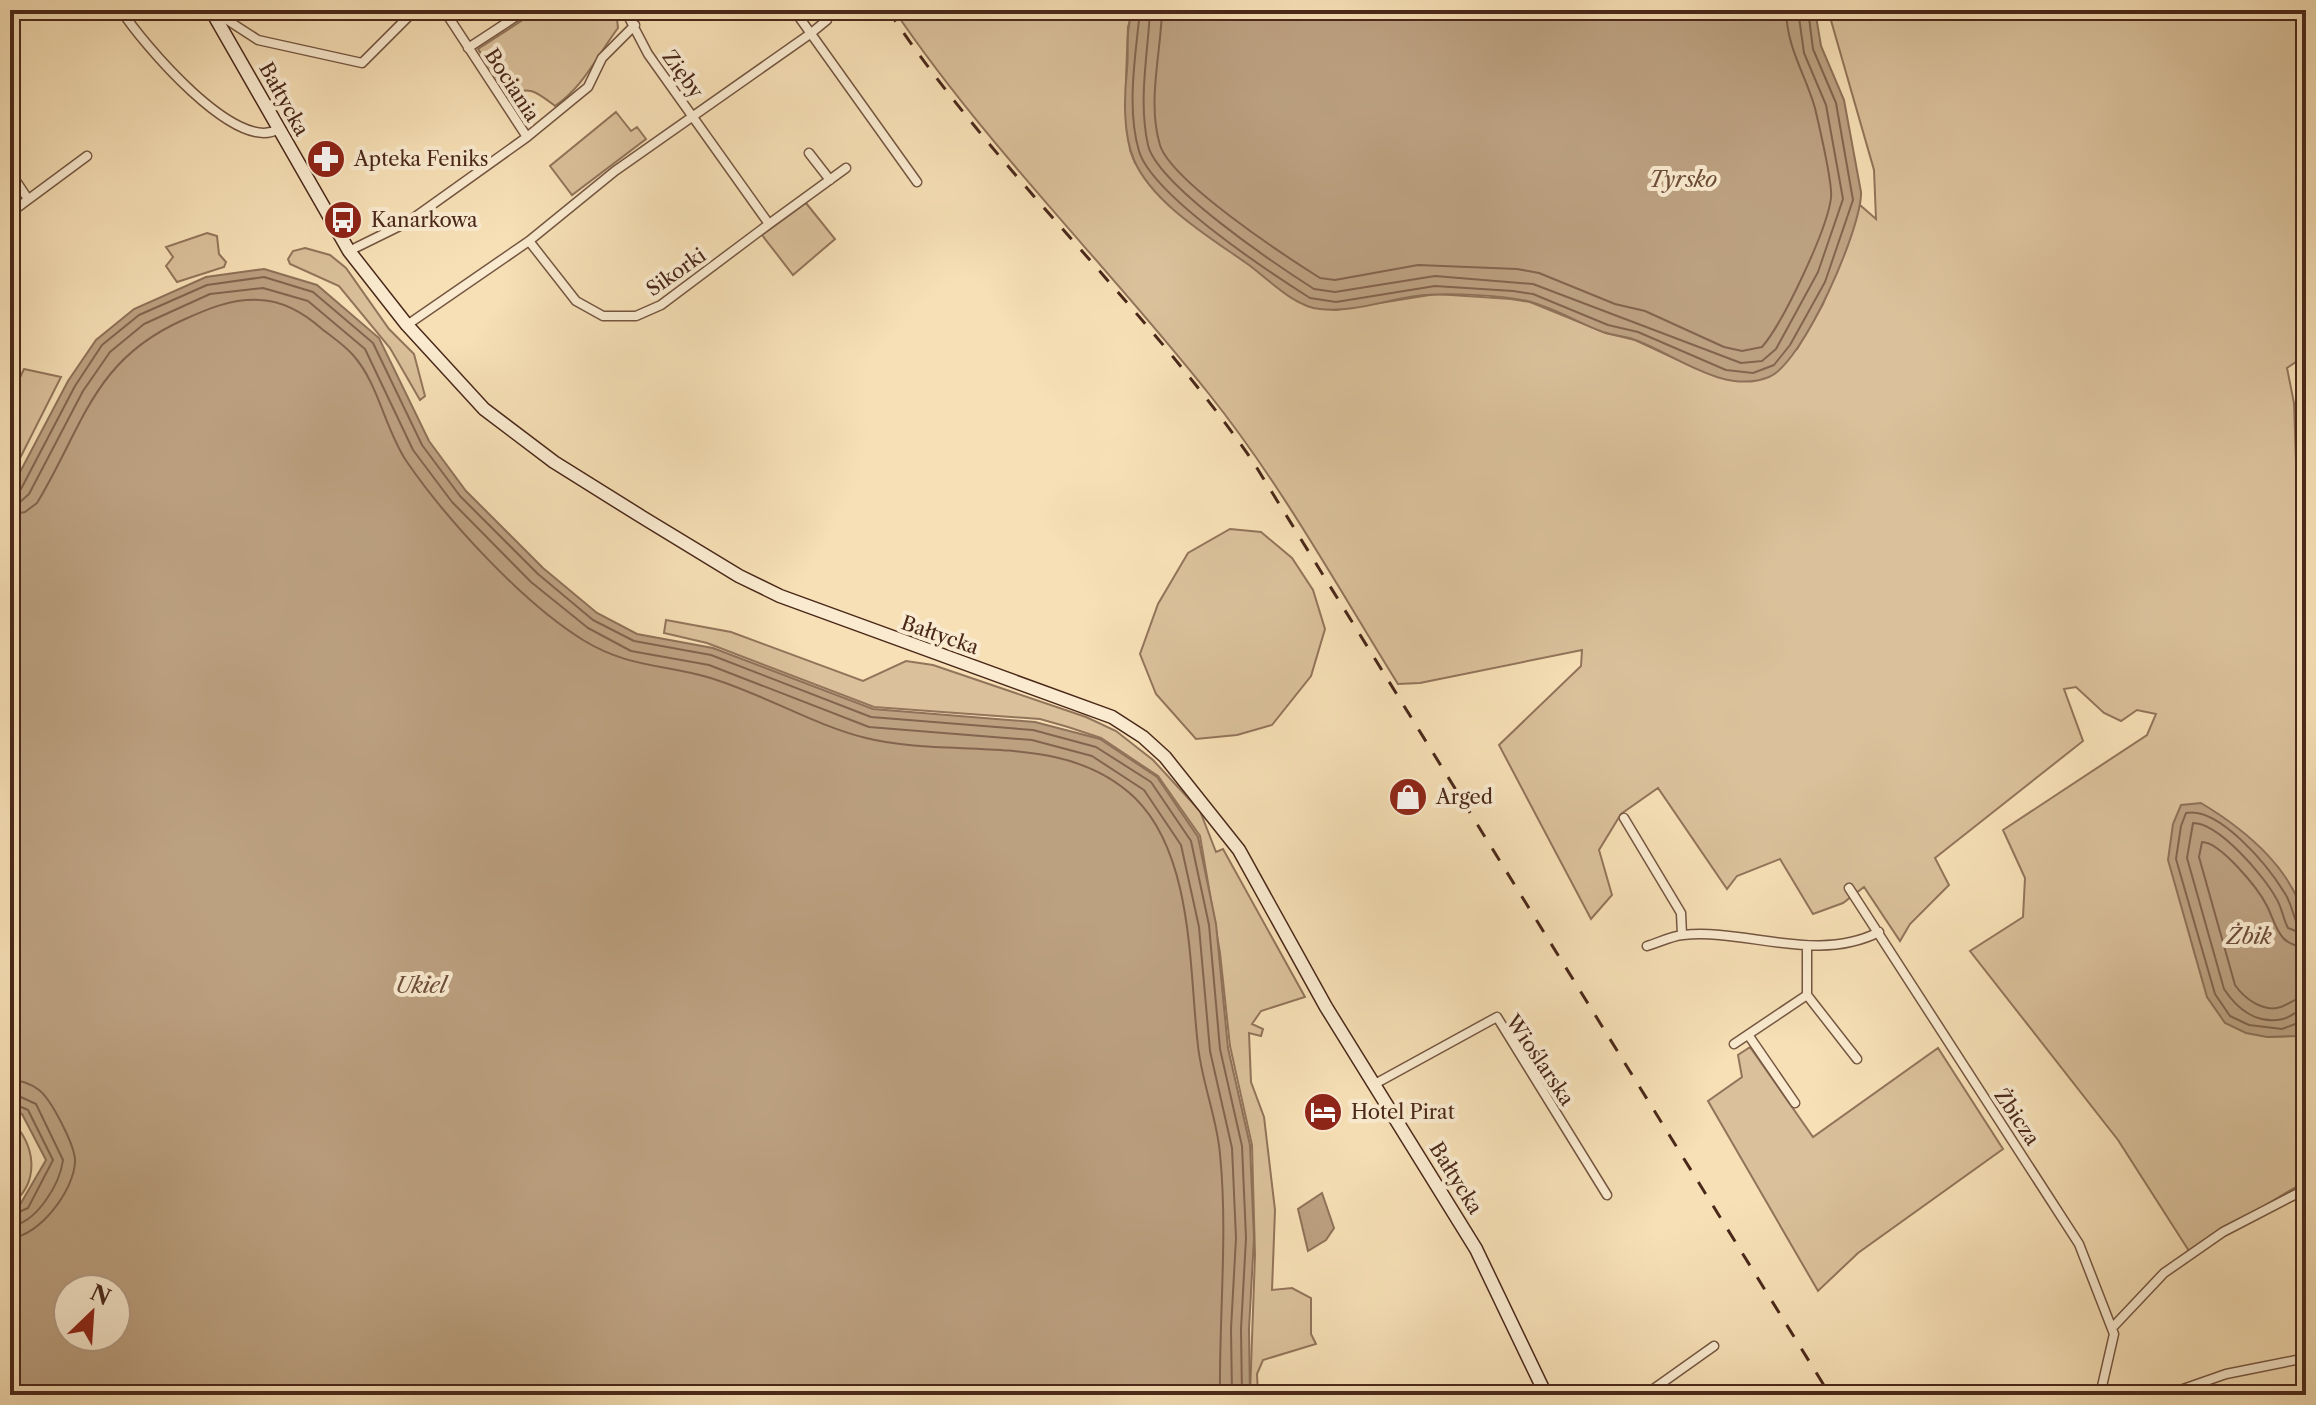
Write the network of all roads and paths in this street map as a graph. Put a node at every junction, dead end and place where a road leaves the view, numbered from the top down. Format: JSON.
{"nodes":[{"id":1,"x":121,"y":10,"type":"edge"},
{"id":2,"x":211,"y":10,"type":"edge"},
{"id":3,"x":415,"y":10,"type":"edge"},
{"id":4,"x":444,"y":10,"type":"edge"},
{"id":5,"x":526,"y":10,"type":"edge"},
{"id":6,"x":625,"y":10,"type":"edge"},
{"id":7,"x":794,"y":10,"type":"edge"},
{"id":8,"x":828,"y":10,"type":"edge"},
{"id":9,"x":218,"y":22,"type":"junction"},
{"id":10,"x":635,"y":25,"type":"junction"},
{"id":11,"x":810,"y":34,"type":"junction"},
{"id":12,"x":468,"y":48,"type":"junction"},
{"id":13,"x":693,"y":115,"type":"junction"},
{"id":14,"x":278,"y":129,"type":"junction"},
{"id":15,"x":527,"y":137,"type":"junction"},
{"id":16,"x":809,"y":153,"type":"dead end"},
{"id":17,"x":87,"y":156,"type":"dead end"},
{"id":18,"x":846,"y":168,"type":"dead end"},
{"id":19,"x":10,"y":172,"type":"edge"},
{"id":20,"x":830,"y":180,"type":"junction"},
{"id":21,"x":917,"y":182,"type":"dead end"},
{"id":22,"x":28,"y":199,"type":"junction"},
{"id":23,"x":10,"y":213,"type":"edge"},
{"id":24,"x":769,"y":224,"type":"junction"},
{"id":25,"x":529,"y":241,"type":"junction"},
{"id":26,"x":349,"y":251,"type":"junction"},
{"id":27,"x":407,"y":325,"type":"junction"},
{"id":28,"x":1624,"y":818,"type":"dead end"},
{"id":29,"x":1849,"y":888,"type":"dead end"},
{"id":30,"x":1879,"y":932,"type":"junction"},
{"id":31,"x":1682,"y":935,"type":"junction"},
{"id":32,"x":1647,"y":946,"type":"dead end"},
{"id":33,"x":1807,"y":947,"type":"junction"},
{"id":34,"x":1807,"y":995,"type":"junction"},
{"id":35,"x":1749,"y":1036,"type":"junction"},
{"id":36,"x":1734,"y":1044,"type":"dead end"},
{"id":37,"x":1857,"y":1059,"type":"dead end"},
{"id":38,"x":1373,"y":1085,"type":"junction"},
{"id":39,"x":1795,"y":1103,"type":"dead end"},
{"id":40,"x":2306,"y":1189,"type":"edge"},
{"id":41,"x":1607,"y":1195,"type":"dead end"},
{"id":42,"x":2112,"y":1328,"type":"junction"},
{"id":43,"x":1714,"y":1346,"type":"dead end"},
{"id":44,"x":2306,"y":1358,"type":"edge"},
{"id":45,"x":1546,"y":1395,"type":"edge"},
{"id":46,"x":1645,"y":1395,"type":"edge"},
{"id":47,"x":2100,"y":1395,"type":"edge"},
{"id":48,"x":2166,"y":1395,"type":"edge"}],
"edges":[{"from":1,"to":14,"type":"street"},
{"from":2,"to":9,"type":"main road","name":"Bałtycka"},
{"from":3,"to":9,"type":"street"},
{"from":4,"to":12,"type":"street","name":"Bociania"},
{"from":5,"to":12,"type":"street"},
{"from":6,"to":10,"type":"street","name":"Zięby"},
{"from":7,"to":11,"type":"street"},
{"from":8,"to":11,"type":"street"},
{"from":9,"to":14,"type":"main road","name":"Bałtycka"},
{"from":10,"to":13,"type":"street","name":"Zięby"},
{"from":10,"to":15,"type":"street","name":"Bociania"},
{"from":11,"to":13,"type":"street"},
{"from":11,"to":21,"type":"street"},
{"from":12,"to":15,"type":"street","name":"Bociania"},
{"from":13,"to":24,"type":"street"},
{"from":13,"to":25,"type":"street"},
{"from":14,"to":26,"type":"main road","name":"Bałtycka"},
{"from":15,"to":26,"type":"street","name":"Bociania"},
{"from":16,"to":20,"type":"street"},
{"from":17,"to":22,"type":"street"},
{"from":18,"to":20,"type":"street","name":"Sikorki"},
{"from":19,"to":22,"type":"street"},
{"from":20,"to":24,"type":"street","name":"Sikorki"},
{"from":22,"to":23,"type":"street"},
{"from":24,"to":25,"type":"street","name":"Sikorki"},
{"from":25,"to":27,"type":"street"},
{"from":26,"to":27,"type":"main road","name":"Bałtycka"},
{"from":27,"to":38,"type":"main road","name":"Bałtycka"},
{"from":28,"to":31,"type":"street"},
{"from":29,"to":30,"type":"street","name":"Żbicza"},
{"from":30,"to":33,"type":"street"},
{"from":30,"to":42,"type":"street","name":"Żbicza"},
{"from":31,"to":32,"type":"street"},
{"from":31,"to":33,"type":"street"},
{"from":33,"to":34,"type":"street"},
{"from":34,"to":35,"type":"street"},
{"from":34,"to":37,"type":"street"},
{"from":35,"to":36,"type":"street"},
{"from":35,"to":39,"type":"street"},
{"from":38,"to":41,"type":"street","name":"Wioślarska"},
{"from":38,"to":45,"type":"main road","name":"Bałtycka"},
{"from":40,"to":42,"type":"street"},
{"from":42,"to":47,"type":"street","name":"Żbicza"},
{"from":43,"to":46,"type":"street"},
{"from":44,"to":48,"type":"street"}]}
